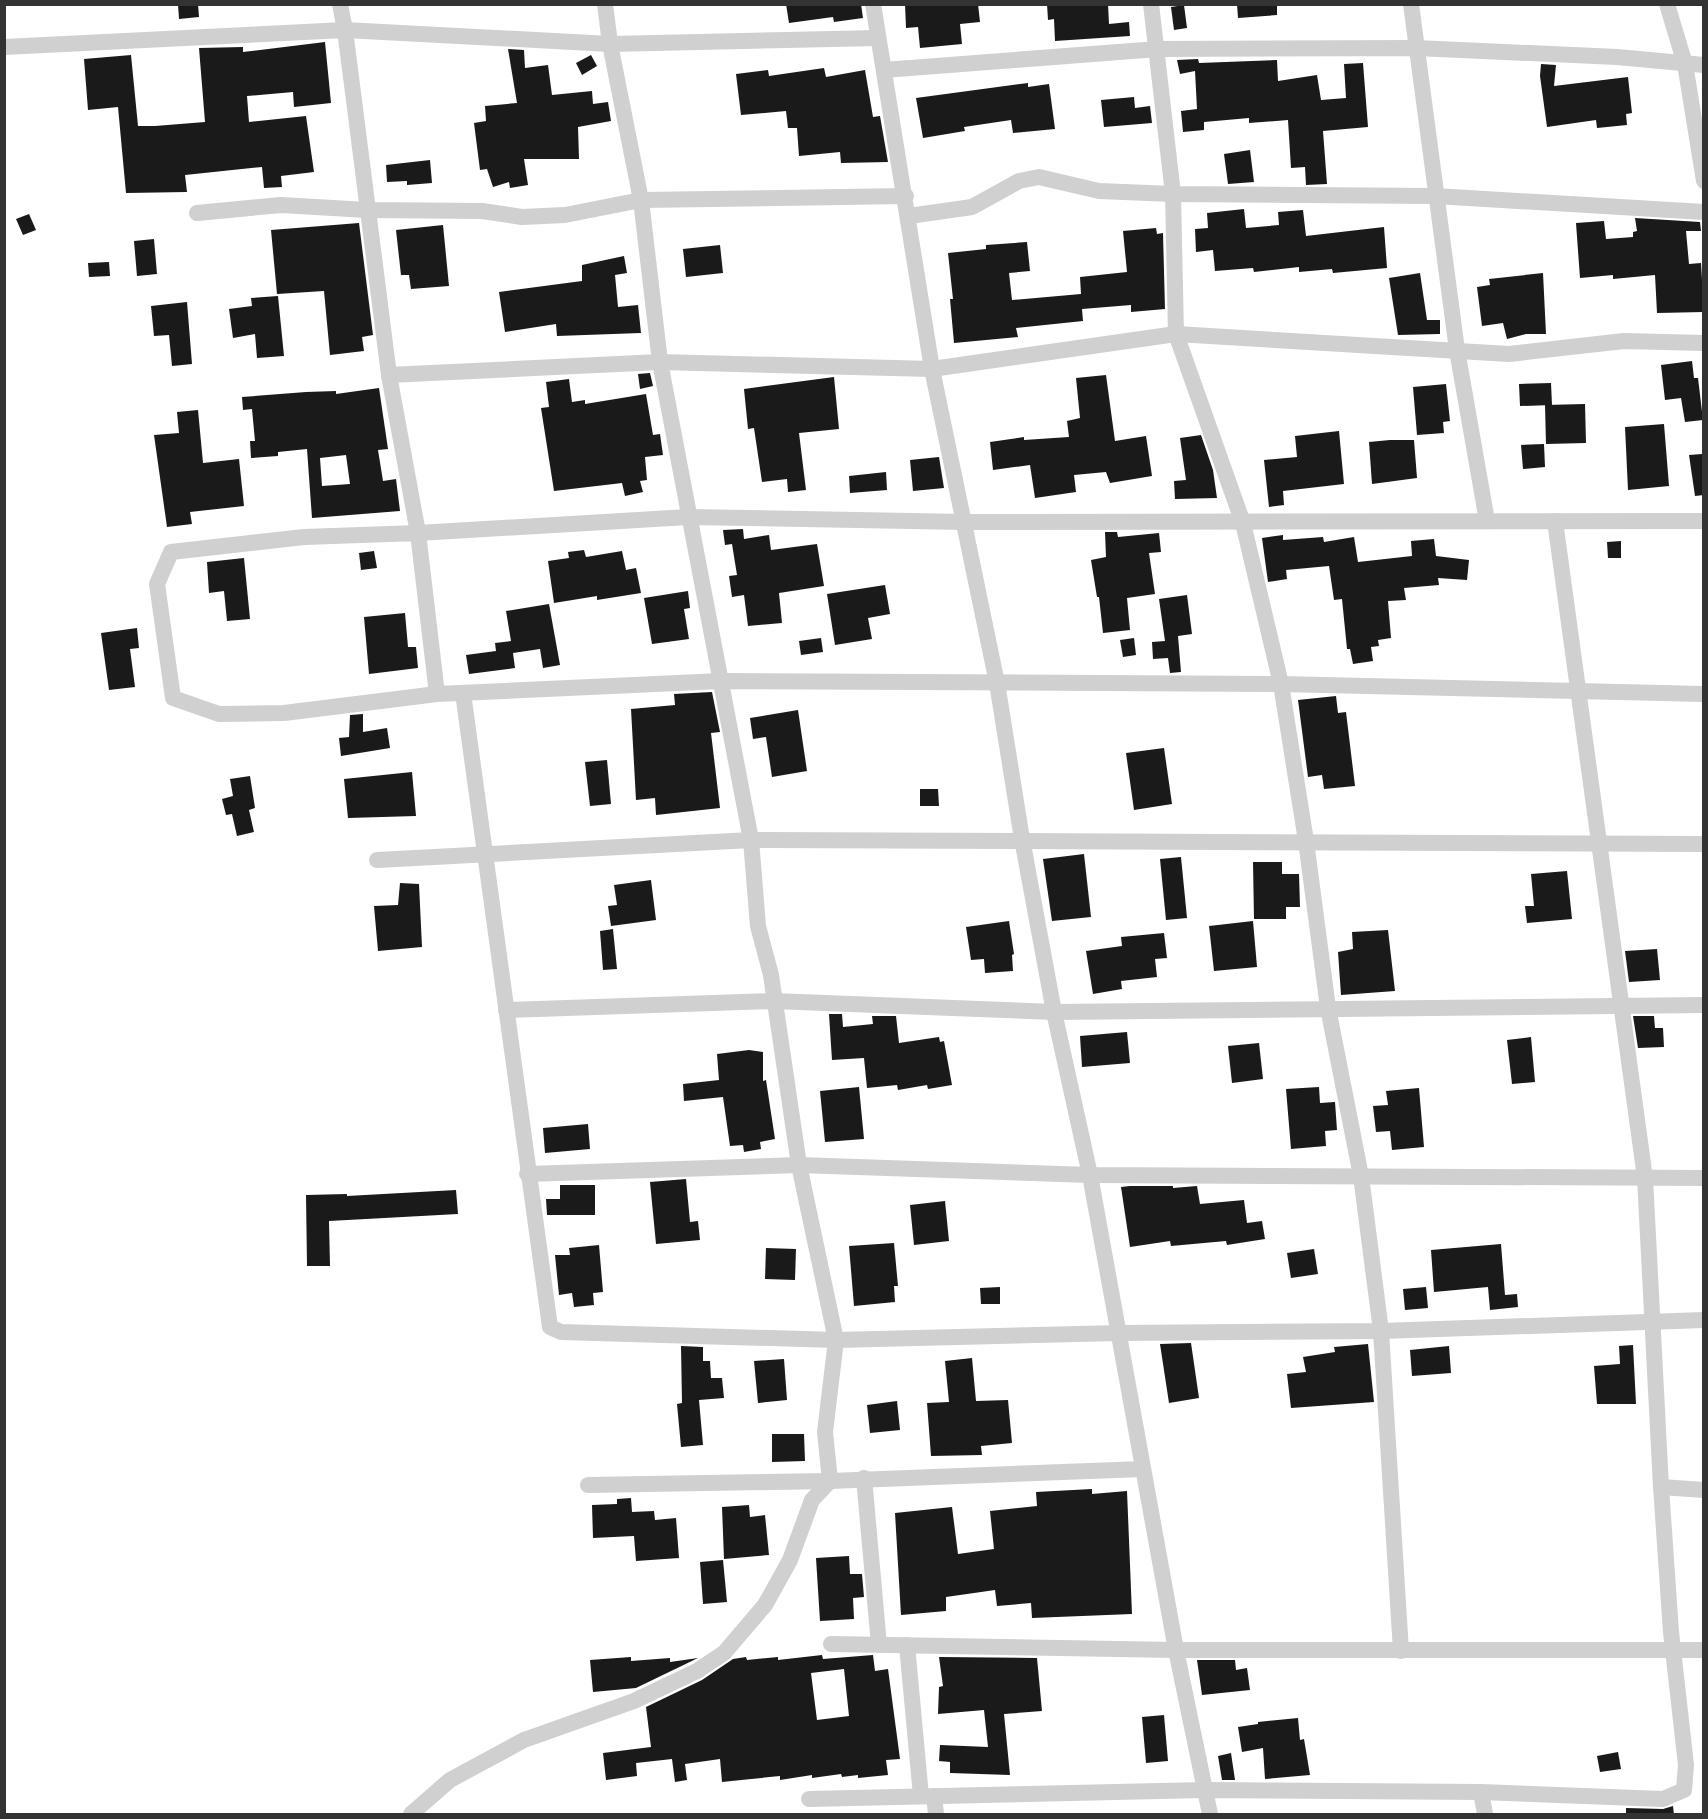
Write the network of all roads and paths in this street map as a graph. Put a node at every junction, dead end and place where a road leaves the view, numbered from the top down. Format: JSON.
{"nodes":[{"id":1,"x":339,"y":4,"type":"edge"},
{"id":2,"x":604,"y":4,"type":"edge"},
{"id":3,"x":873,"y":4,"type":"edge"},
{"id":4,"x":1151,"y":4,"type":"edge"},
{"id":5,"x":1411,"y":4,"type":"edge"},
{"id":6,"x":1667,"y":4,"type":"edge"},
{"id":7,"x":345,"y":30,"type":"junction"},
{"id":8,"x":878,"y":38,"type":"junction"},
{"id":9,"x":610,"y":44,"type":"junction"},
{"id":10,"x":4,"y":47,"type":"edge"},
{"id":11,"x":1416,"y":48,"type":"junction"},
{"id":12,"x":1158,"y":49,"type":"junction"},
{"id":13,"x":1685,"y":64,"type":"junction"},
{"id":14,"x":1704,"y":64,"type":"edge"},
{"id":15,"x":884,"y":70,"type":"junction"},
{"id":16,"x":1704,"y":182,"type":"edge"},
{"id":17,"x":1173,"y":194,"type":"junction"},
{"id":18,"x":906,"y":196,"type":"junction"},
{"id":19,"x":1435,"y":196,"type":"junction"},
{"id":20,"x":641,"y":200,"type":"junction"},
{"id":21,"x":367,"y":210,"type":"junction"},
{"id":22,"x":1704,"y":212,"type":"edge"},
{"id":23,"x":197,"y":213,"type":"dead end"},
{"id":24,"x":909,"y":216,"type":"junction"},
{"id":25,"x":1176,"y":334,"type":"junction"},
{"id":26,"x":1704,"y":343,"type":"edge"},
{"id":27,"x":1457,"y":350,"type":"junction"},
{"id":28,"x":660,"y":362,"type":"junction"},
{"id":29,"x":932,"y":369,"type":"junction"},
{"id":30,"x":389,"y":375,"type":"junction"},
{"id":31,"x":688,"y":517,"type":"junction"},
{"id":32,"x":1487,"y":521,"type":"junction"},
{"id":33,"x":1555,"y":521,"type":"junction"},
{"id":34,"x":1704,"y":521,"type":"edge"},
{"id":35,"x":965,"y":522,"type":"junction"},
{"id":36,"x":1243,"y":523,"type":"junction"},
{"id":37,"x":418,"y":533,"type":"junction"},
{"id":38,"x":720,"y":681,"type":"junction"},
{"id":39,"x":997,"y":683,"type":"junction"},
{"id":40,"x":1281,"y":684,"type":"junction"},
{"id":41,"x":1578,"y":692,"type":"junction"},
{"id":42,"x":463,"y":693,"type":"junction"},
{"id":43,"x":1704,"y":693,"type":"edge"},
{"id":44,"x":437,"y":694,"type":"junction"},
{"id":45,"x":1022,"y":839,"type":"junction"},
{"id":46,"x":751,"y":840,"type":"junction"},
{"id":47,"x":1306,"y":841,"type":"junction"},
{"id":48,"x":1599,"y":843,"type":"junction"},
{"id":49,"x":1704,"y":844,"type":"edge"},
{"id":50,"x":486,"y":854,"type":"junction"},
{"id":51,"x":377,"y":860,"type":"dead end"},
{"id":52,"x":774,"y":1001,"type":"junction"},
{"id":53,"x":1704,"y":1005,"type":"edge"},
{"id":54,"x":1620,"y":1006,"type":"junction"},
{"id":55,"x":1328,"y":1008,"type":"junction"},
{"id":56,"x":506,"y":1010,"type":"junction"},
{"id":57,"x":1054,"y":1012,"type":"junction"},
{"id":58,"x":799,"y":1165,"type":"junction"},
{"id":59,"x":527,"y":1174,"type":"junction"},
{"id":60,"x":1090,"y":1175,"type":"junction"},
{"id":61,"x":1361,"y":1176,"type":"junction"},
{"id":62,"x":1645,"y":1178,"type":"junction"},
{"id":63,"x":1704,"y":1178,"type":"edge"},
{"id":64,"x":1704,"y":1320,"type":"edge"},
{"id":65,"x":1650,"y":1323,"type":"junction"},
{"id":66,"x":1381,"y":1331,"type":"junction"},
{"id":67,"x":1118,"y":1333,"type":"junction"},
{"id":68,"x":836,"y":1340,"type":"junction"},
{"id":69,"x":1143,"y":1469,"type":"junction"},
{"id":70,"x":864,"y":1478,"type":"junction"},
{"id":71,"x":830,"y":1481,"type":"junction"},
{"id":72,"x":588,"y":1485,"type":"dead end"},
{"id":73,"x":1661,"y":1487,"type":"junction"},
{"id":74,"x":1704,"y":1490,"type":"edge"},
{"id":75,"x":831,"y":1644,"type":"dead end"},
{"id":76,"x":879,"y":1645,"type":"junction"},
{"id":77,"x":907,"y":1645,"type":"junction"},
{"id":78,"x":1176,"y":1650,"type":"junction"},
{"id":79,"x":1674,"y":1650,"type":"junction"},
{"id":80,"x":1704,"y":1650,"type":"edge"},
{"id":81,"x":1401,"y":1651,"type":"junction"},
{"id":82,"x":1204,"y":1790,"type":"junction"},
{"id":83,"x":1481,"y":1792,"type":"junction"},
{"id":84,"x":927,"y":1796,"type":"junction"},
{"id":85,"x":808,"y":1799,"type":"dead end"},
{"id":86,"x":411,"y":1815,"type":"edge"},
{"id":87,"x":936,"y":1815,"type":"edge"},
{"id":88,"x":1210,"y":1815,"type":"edge"},
{"id":89,"x":1485,"y":1815,"type":"edge"}],
"edges":[{"from":1,"to":7,"type":"street"},
{"from":2,"to":9,"type":"street"},
{"from":3,"to":8,"type":"street"},
{"from":4,"to":12,"type":"street"},
{"from":5,"to":11,"type":"street"},
{"from":6,"to":13,"type":"street"},
{"from":7,"to":9,"type":"street"},
{"from":7,"to":10,"type":"street"},
{"from":7,"to":21,"type":"street"},
{"from":8,"to":9,"type":"street"},
{"from":8,"to":15,"type":"street"},
{"from":9,"to":20,"type":"street"},
{"from":11,"to":12,"type":"street"},
{"from":11,"to":13,"type":"street"},
{"from":11,"to":19,"type":"street"},
{"from":12,"to":15,"type":"street"},
{"from":12,"to":17,"type":"street"},
{"from":13,"to":14,"type":"street"},
{"from":13,"to":16,"type":"street"},
{"from":15,"to":18,"type":"street"},
{"from":17,"to":19,"type":"street"},
{"from":17,"to":24,"type":"street"},
{"from":17,"to":25,"type":"street"},
{"from":18,"to":20,"type":"street"},
{"from":18,"to":24,"type":"street"},
{"from":19,"to":22,"type":"street"},
{"from":19,"to":27,"type":"street"},
{"from":20,"to":21,"type":"street"},
{"from":20,"to":28,"type":"street"},
{"from":21,"to":23,"type":"street"},
{"from":21,"to":30,"type":"street"},
{"from":24,"to":29,"type":"street"},
{"from":25,"to":27,"type":"street"},
{"from":25,"to":29,"type":"street"},
{"from":25,"to":36,"type":"street"},
{"from":26,"to":27,"type":"street"},
{"from":27,"to":32,"type":"street"},
{"from":28,"to":29,"type":"street"},
{"from":28,"to":30,"type":"street"},
{"from":28,"to":31,"type":"street"},
{"from":29,"to":35,"type":"street"},
{"from":30,"to":37,"type":"street"},
{"from":31,"to":35,"type":"street"},
{"from":31,"to":37,"type":"street"},
{"from":31,"to":38,"type":"street"},
{"from":32,"to":33,"type":"street"},
{"from":32,"to":36,"type":"street"},
{"from":33,"to":34,"type":"street"},
{"from":33,"to":41,"type":"street"},
{"from":35,"to":36,"type":"street"},
{"from":35,"to":39,"type":"street"},
{"from":36,"to":40,"type":"street"},
{"from":37,"to":44,"type":"street"},
{"from":37,"to":44,"type":"street"},
{"from":38,"to":39,"type":"street"},
{"from":38,"to":42,"type":"street"},
{"from":38,"to":46,"type":"street"},
{"from":39,"to":40,"type":"street"},
{"from":39,"to":45,"type":"street"},
{"from":40,"to":41,"type":"street"},
{"from":40,"to":47,"type":"street"},
{"from":41,"to":43,"type":"street"},
{"from":41,"to":48,"type":"street"},
{"from":42,"to":44,"type":"street"},
{"from":42,"to":50,"type":"street"},
{"from":45,"to":46,"type":"street"},
{"from":45,"to":47,"type":"street"},
{"from":45,"to":57,"type":"street"},
{"from":46,"to":50,"type":"street"},
{"from":46,"to":52,"type":"street"},
{"from":47,"to":48,"type":"street"},
{"from":47,"to":55,"type":"street"},
{"from":48,"to":49,"type":"street"},
{"from":48,"to":54,"type":"street"},
{"from":50,"to":51,"type":"street"},
{"from":50,"to":56,"type":"street"},
{"from":52,"to":56,"type":"street"},
{"from":52,"to":57,"type":"street"},
{"from":52,"to":58,"type":"street"},
{"from":53,"to":54,"type":"street"},
{"from":54,"to":55,"type":"street"},
{"from":54,"to":62,"type":"street"},
{"from":55,"to":57,"type":"street"},
{"from":55,"to":61,"type":"street"},
{"from":56,"to":59,"type":"street"},
{"from":57,"to":60,"type":"street"},
{"from":58,"to":59,"type":"street"},
{"from":58,"to":60,"type":"street"},
{"from":58,"to":68,"type":"street"},
{"from":59,"to":68,"type":"street"},
{"from":60,"to":61,"type":"street"},
{"from":60,"to":67,"type":"street"},
{"from":61,"to":62,"type":"street"},
{"from":61,"to":66,"type":"street"},
{"from":62,"to":63,"type":"street"},
{"from":62,"to":65,"type":"street"},
{"from":64,"to":65,"type":"street"},
{"from":65,"to":66,"type":"street"},
{"from":65,"to":73,"type":"street"},
{"from":66,"to":67,"type":"street"},
{"from":66,"to":81,"type":"street"},
{"from":67,"to":68,"type":"street"},
{"from":67,"to":69,"type":"street"},
{"from":68,"to":71,"type":"street"},
{"from":69,"to":70,"type":"street"},
{"from":69,"to":78,"type":"street"},
{"from":70,"to":71,"type":"street"},
{"from":70,"to":76,"type":"street"},
{"from":71,"to":72,"type":"street"},
{"from":71,"to":86,"type":"street"},
{"from":73,"to":74,"type":"street"},
{"from":73,"to":79,"type":"street"},
{"from":75,"to":76,"type":"street"},
{"from":76,"to":77,"type":"street"},
{"from":77,"to":78,"type":"street"},
{"from":77,"to":84,"type":"street"},
{"from":78,"to":81,"type":"street"},
{"from":78,"to":82,"type":"street"},
{"from":79,"to":80,"type":"street"},
{"from":79,"to":81,"type":"street"},
{"from":79,"to":83,"type":"street"},
{"from":82,"to":83,"type":"street"},
{"from":82,"to":84,"type":"street"},
{"from":82,"to":88,"type":"street"},
{"from":83,"to":89,"type":"street"},
{"from":84,"to":85,"type":"street"},
{"from":84,"to":87,"type":"street"}]}
